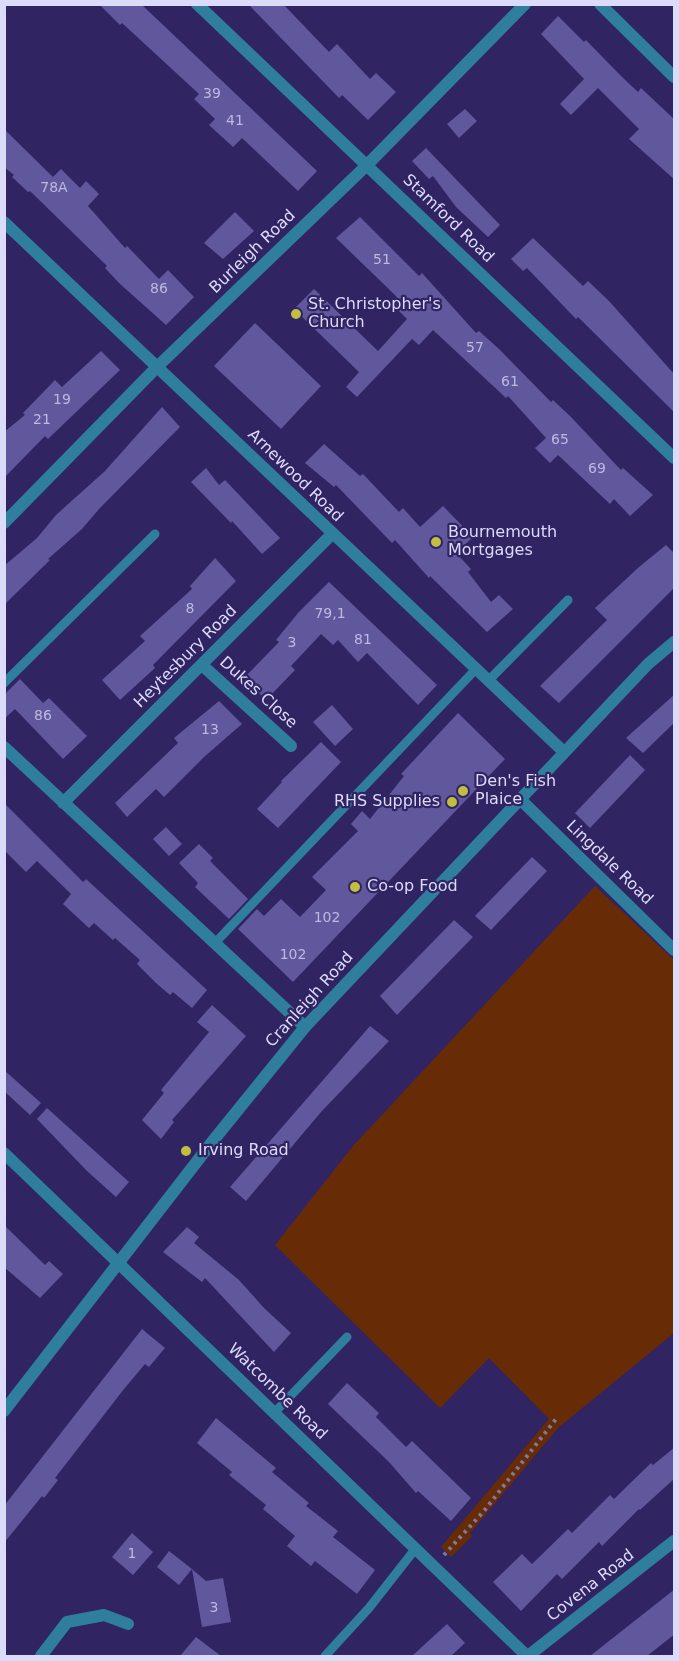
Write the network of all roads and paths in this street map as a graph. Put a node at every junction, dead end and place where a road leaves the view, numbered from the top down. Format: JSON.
{"nodes":[{"id":1,"x":197,"y":4,"type":"edge"},
{"id":2,"x":525,"y":4,"type":"edge"},
{"id":3,"x":600,"y":4,"type":"edge"},
{"id":4,"x":675,"y":77,"type":"edge"},
{"id":5,"x":367,"y":165,"type":"junction"},
{"id":6,"x":4,"y":222,"type":"edge"},
{"id":7,"x":157,"y":367,"type":"junction"},
{"id":8,"x":675,"y":458,"type":"edge"},
{"id":9,"x":4,"y":523,"type":"edge"},
{"id":10,"x":155,"y":534,"type":"dead end"},
{"id":11,"x":332,"y":534,"type":"junction"},
{"id":12,"x":568,"y":600,"type":"dead end"},
{"id":13,"x":675,"y":642,"type":"edge"},
{"id":14,"x":202,"y":666,"type":"junction"},
{"id":15,"x":476,"y":669,"type":"junction"},
{"id":16,"x":488,"y":681,"type":"junction"},
{"id":17,"x":4,"y":684,"type":"edge"},
{"id":18,"x":291,"y":746,"type":"dead end"},
{"id":19,"x":4,"y":747,"type":"edge"},
{"id":20,"x":564,"y":752,"type":"junction"},
{"id":21,"x":521,"y":800,"type":"junction"},
{"id":22,"x":63,"y":803,"type":"junction"},
{"id":23,"x":214,"y":944,"type":"junction"},
{"id":24,"x":675,"y":950,"type":"edge"},
{"id":25,"x":305,"y":1027,"type":"junction"},
{"id":26,"x":4,"y":1153,"type":"edge"},
{"id":27,"x":119,"y":1262,"type":"junction"},
{"id":28,"x":347,"y":1337,"type":"dead end"},
{"id":29,"x":4,"y":1411,"type":"edge"},
{"id":30,"x":274,"y":1413,"type":"junction"},
{"id":31,"x":556,"y":1419,"type":"dead end"},
{"id":32,"x":675,"y":1541,"type":"edge"},
{"id":33,"x":416,"y":1548,"type":"junction"},
{"id":34,"x":434,"y":1565,"type":"junction"},
{"id":35,"x":128,"y":1624,"type":"dead end"},
{"id":36,"x":41,"y":1656,"type":"edge"},
{"id":37,"x":325,"y":1656,"type":"edge"},
{"id":38,"x":528,"y":1656,"type":"edge"}],
"edges":[{"from":1,"to":5,"type":"street","name":"Stamford Road"},
{"from":2,"to":5,"type":"street","name":"Burleigh Road"},
{"from":3,"to":4,"type":"street"},
{"from":5,"to":7,"type":"street","name":"Burleigh Road"},
{"from":5,"to":8,"type":"street","name":"Stamford Road"},
{"from":6,"to":7,"type":"street","name":"Arnewood Road"},
{"from":7,"to":9,"type":"street","name":"Burleigh Road"},
{"from":7,"to":11,"type":"street","name":"Arnewood Road"},
{"from":10,"to":17,"type":"lane"},
{"from":11,"to":14,"type":"street","name":"Heytesbury Road"},
{"from":11,"to":15,"type":"street","name":"Arnewood Road"},
{"from":12,"to":16,"type":"lane"},
{"from":13,"to":20,"type":"street","name":"Cranleigh Road"},
{"from":14,"to":18,"type":"street","name":"Dukes Close"},
{"from":14,"to":22,"type":"street","name":"Heytesbury Road"},
{"from":15,"to":16,"type":"street","name":"Arnewood Road"},
{"from":15,"to":23,"type":"lane"},
{"from":16,"to":20,"type":"street","name":"Arnewood Road"},
{"from":19,"to":22,"type":"street"},
{"from":20,"to":21,"type":"street","name":"Cranleigh Road"},
{"from":21,"to":24,"type":"street","name":"Lingdale Road"},
{"from":21,"to":25,"type":"street","name":"Cranleigh Road"},
{"from":22,"to":23,"type":"street"},
{"from":23,"to":25,"type":"street"},
{"from":25,"to":27,"type":"street","name":"Cranleigh Road"},
{"from":26,"to":27,"type":"street","name":"Watcombe Road"},
{"from":27,"to":29,"type":"street","name":"Cranleigh Road"},
{"from":27,"to":30,"type":"street","name":"Watcombe Road"},
{"from":28,"to":30,"type":"lane"},
{"from":30,"to":33,"type":"street","name":"Watcombe Road"},
{"from":31,"to":34,"type":"path"},
{"from":32,"to":38,"type":"street","name":"Covena Road"},
{"from":33,"to":34,"type":"street","name":"Watcombe Road"},
{"from":33,"to":37,"type":"lane"},
{"from":34,"to":38,"type":"street","name":"Watcombe Road"},
{"from":35,"to":36,"type":"street"}]}
